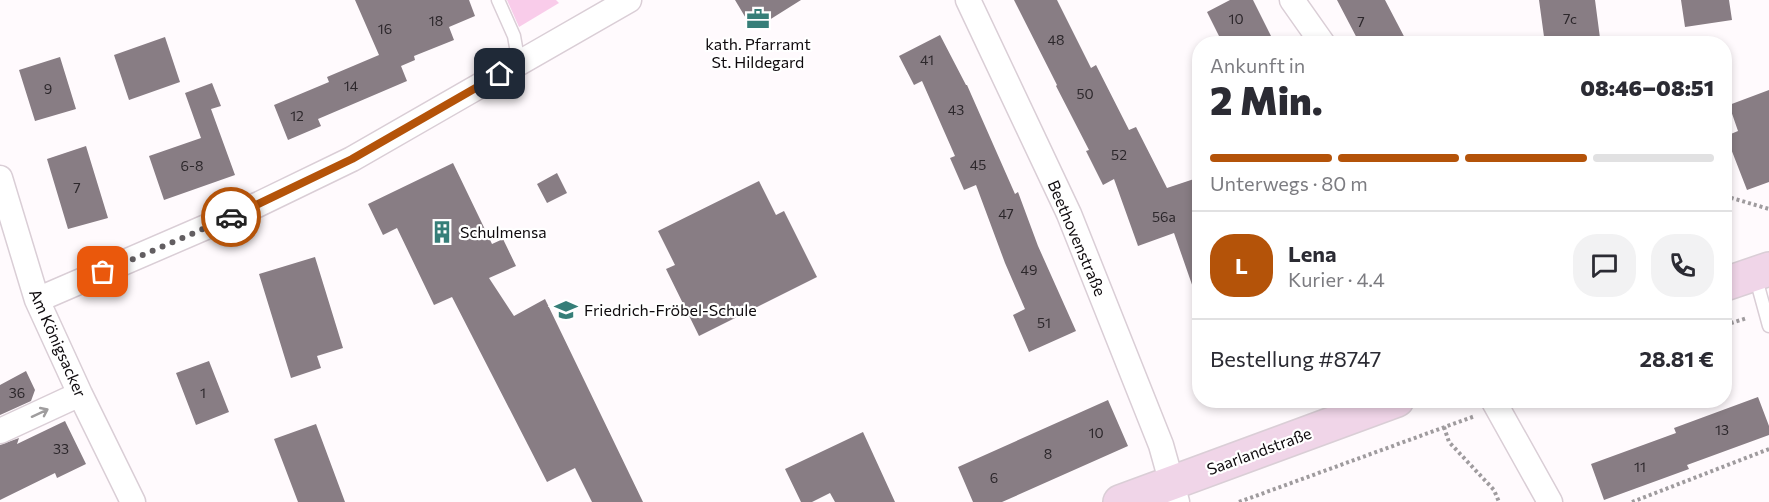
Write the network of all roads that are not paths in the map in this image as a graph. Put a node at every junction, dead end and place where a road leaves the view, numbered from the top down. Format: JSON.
{"nodes":[{"id":1,"x":498,"y":0,"type":"edge"},
{"id":2,"x":629,"y":0,"type":"edge"},
{"id":3,"x":968,"y":0,"type":"edge"},
{"id":4,"x":1292,"y":0,"type":"edge"},
{"id":5,"x":1317,"y":36,"type":"edge"},
{"id":6,"x":519,"y":64,"type":"junction"},
{"id":7,"x":0,"y":178,"type":"edge"},
{"id":8,"x":1749,"y":276,"type":"edge"},
{"id":9,"x":37,"y":300,"type":"junction"},
{"id":10,"x":1769,"y":326,"type":"edge"},
{"id":11,"x":80,"y":394,"type":"junction"},
{"id":12,"x":1378,"y":408,"type":"edge"},
{"id":13,"x":1496,"y":408,"type":"edge"},
{"id":14,"x":0,"y":431,"type":"edge"},
{"id":15,"x":1174,"y":492,"type":"edge"},
{"id":16,"x":133,"y":502,"type":"edge"},
{"id":17,"x":1120,"y":502,"type":"edge"},
{"id":18,"x":1550,"y":502,"type":"edge"}],
"edges":[{"from":1,"to":6,"type":"lane"},
{"from":2,"to":6,"type":"street"},
{"from":3,"to":15,"type":"street","name":"Beethovenstraße"},
{"from":4,"to":5,"type":"street"},
{"from":6,"to":9,"type":"street"},
{"from":7,"to":9,"type":"street","name":"Am Königsacker"},
{"from":8,"to":10,"type":"lane"},
{"from":9,"to":11,"type":"street","name":"Am Königsacker"},
{"from":14,"to":11,"type":"street","one_way":true},
{"from":11,"to":16,"type":"street","name":"Am Königsacker"},
{"from":12,"to":15,"type":"street","name":"Saarlandstraße"},
{"from":13,"to":18,"type":"street"},
{"from":15,"to":17,"type":"street","name":"Saarlandstraße"}]}
